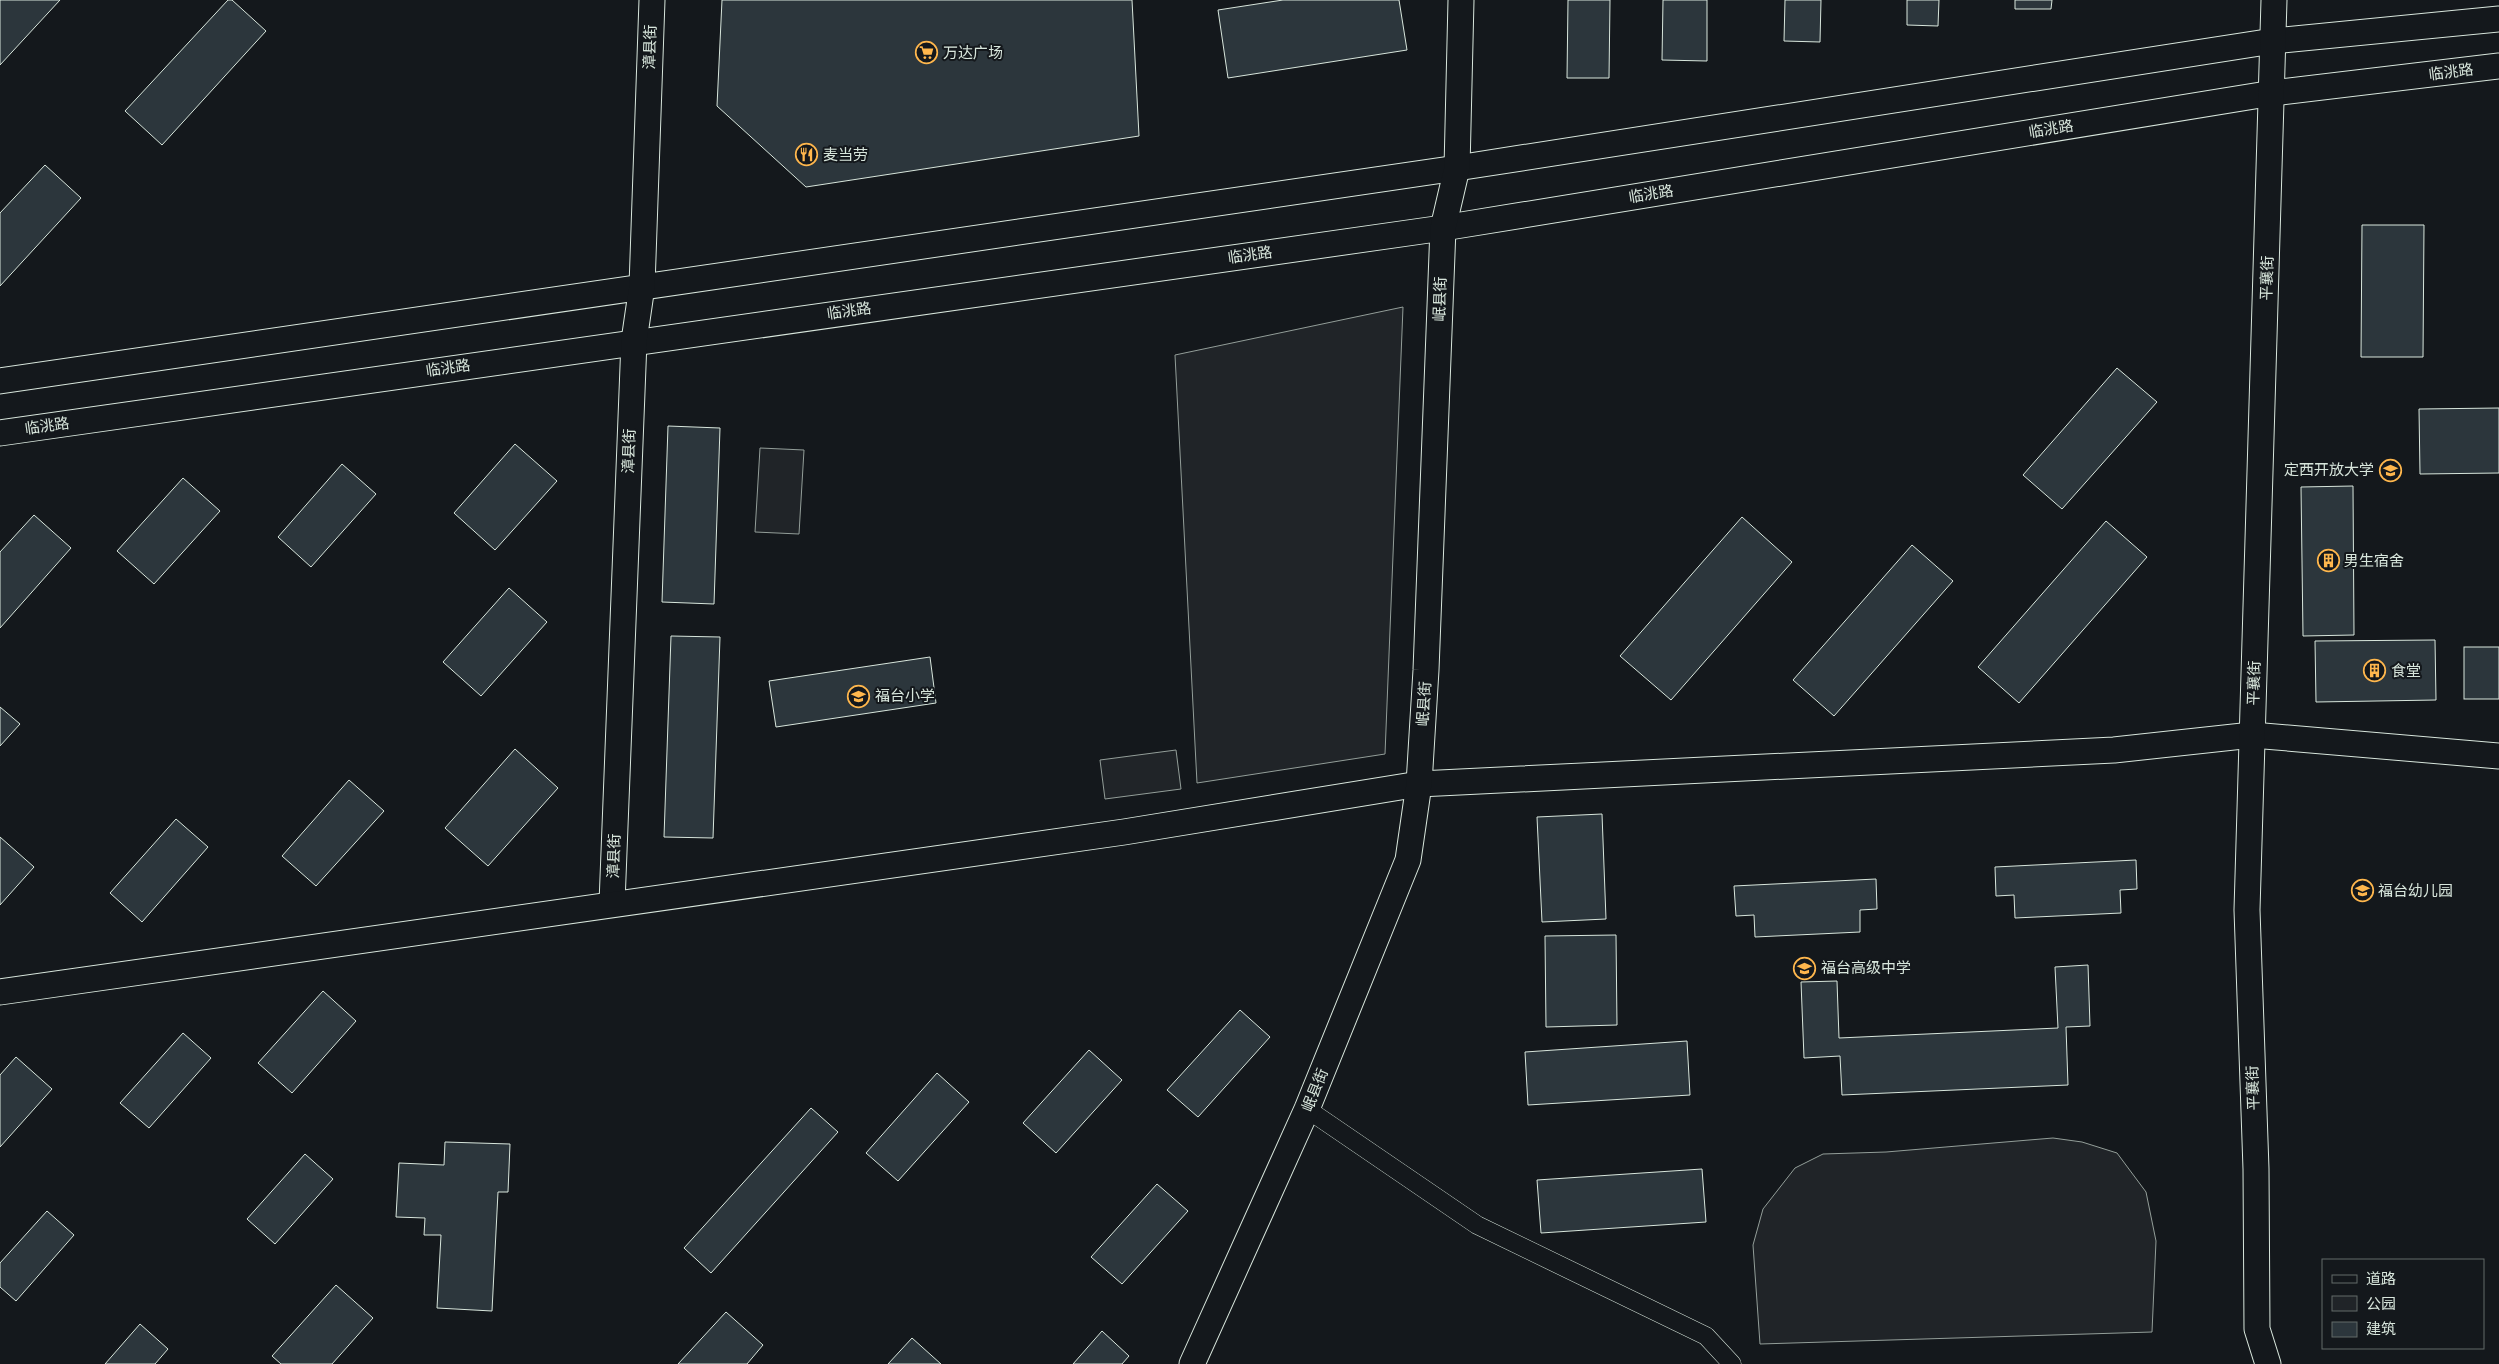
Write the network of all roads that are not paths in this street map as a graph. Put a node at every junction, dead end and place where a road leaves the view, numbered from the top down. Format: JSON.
{"nodes":[{"id":1,"x":652,"y":0,"type":"edge"},
{"id":2,"x":1461,"y":0,"type":"edge"},
{"id":3,"x":2274,"y":0,"type":"edge"},
{"id":4,"x":2499,"y":19,"type":"edge"},
{"id":5,"x":2273,"y":41,"type":"junction"},
{"id":6,"x":2499,"y":66,"type":"edge"},
{"id":7,"x":2272,"y":93,"type":"junction"},
{"id":8,"x":1457,"y":168,"type":"junction"},
{"id":9,"x":1443,"y":228,"type":"junction"},
{"id":10,"x":642,"y":286,"type":"junction"},
{"id":11,"x":634,"y":341,"type":"junction"},
{"id":12,"x":0,"y":381,"type":"edge"},
{"id":13,"x":0,"y":433,"type":"edge"},
{"id":14,"x":2252,"y":735,"type":"junction"},
{"id":15,"x":2499,"y":756,"type":"edge"},
{"id":16,"x":1418,"y":784,"type":"junction"},
{"id":17,"x":612,"y":903,"type":"junction"},
{"id":18,"x":0,"y":992,"type":"edge"},
{"id":19,"x":1307,"y":1109,"type":"junction"},
{"id":20,"x":1192,"y":1364,"type":"edge"},
{"id":21,"x":1732,"y":1364,"type":"edge"},
{"id":22,"x":2268,"y":1364,"type":"edge"}],
"edges":[{"from":1,"to":10,"type":"street","name":"漳县街"},
{"from":2,"to":8,"type":"street","name":"岷县街"},
{"from":3,"to":5,"type":"street","name":"平襄街"},
{"from":4,"to":5,"type":"street"},
{"from":5,"to":7,"type":"street","name":"平襄街"},
{"from":5,"to":8,"type":"street"},
{"from":6,"to":7,"type":"street","name":"临洮路"},
{"from":7,"to":9,"type":"street","name":"临洮路"},
{"from":7,"to":14,"type":"street","name":"平襄街"},
{"from":8,"to":9,"type":"street","name":"岷县街"},
{"from":8,"to":10,"type":"street"},
{"from":9,"to":11,"type":"street","name":"临洮路"},
{"from":9,"to":16,"type":"street","name":"岷县街"},
{"from":10,"to":11,"type":"street","name":"漳县街"},
{"from":10,"to":12,"type":"street"},
{"from":11,"to":13,"type":"street","name":"临洮路"},
{"from":11,"to":17,"type":"street","name":"漳县街"},
{"from":14,"to":15,"type":"street"},
{"from":14,"to":16,"type":"street"},
{"from":14,"to":22,"type":"street","name":"平襄街"},
{"from":16,"to":17,"type":"street"},
{"from":16,"to":19,"type":"street","name":"岷县街"},
{"from":17,"to":18,"type":"street"},
{"from":19,"to":20,"type":"street","name":"岷县街"},
{"from":19,"to":21,"type":"street"}]}
